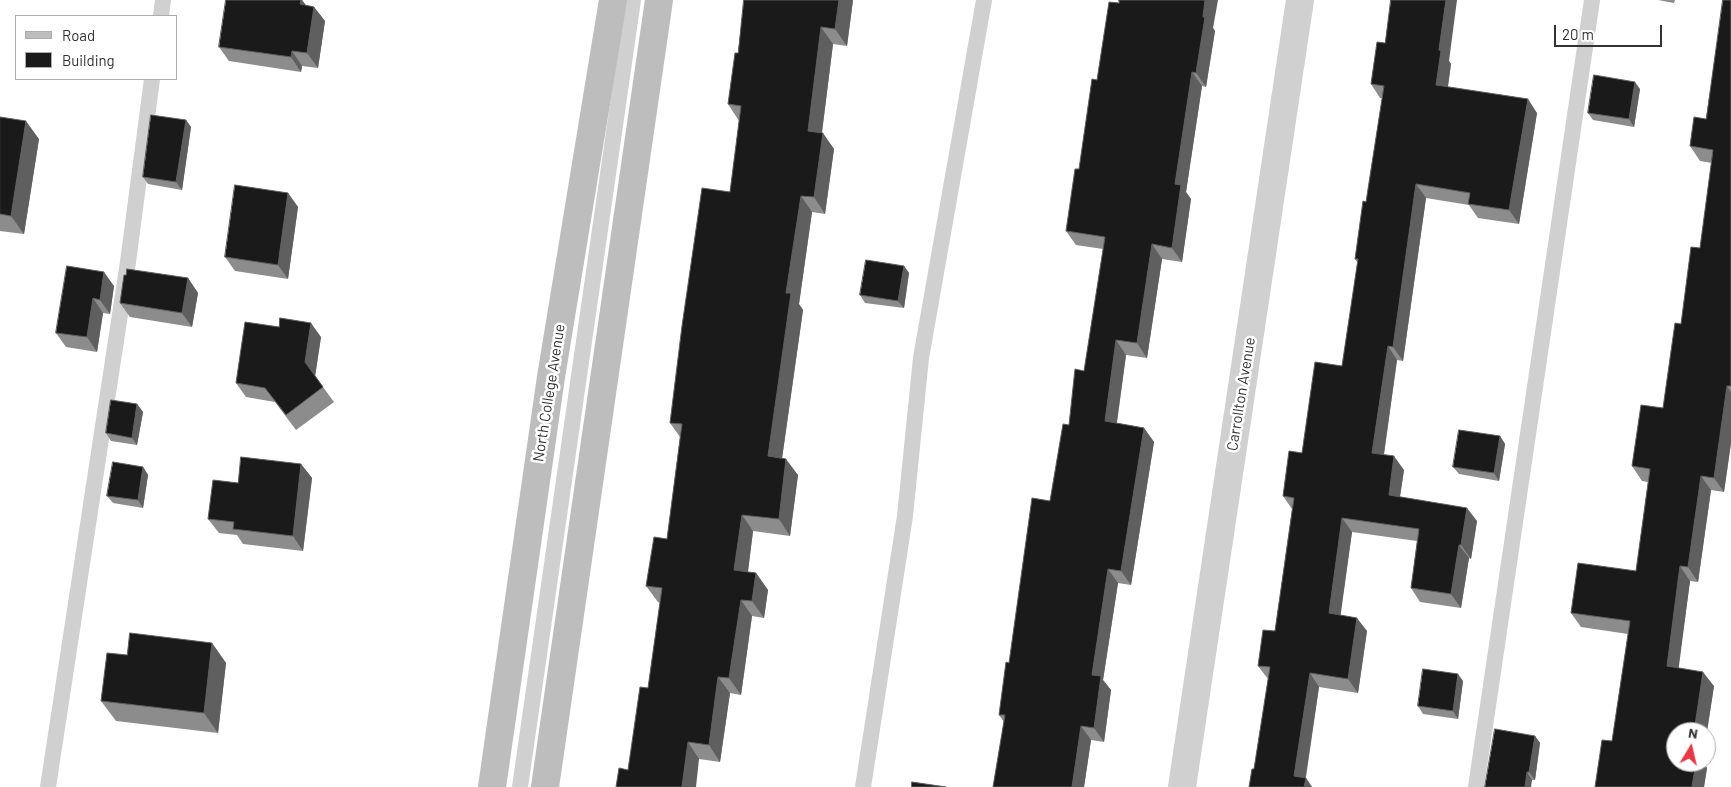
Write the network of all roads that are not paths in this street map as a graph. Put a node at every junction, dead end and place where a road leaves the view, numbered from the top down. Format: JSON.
{"nodes":[{"id":1,"x":163,"y":0,"type":"edge"},
{"id":2,"x":613,"y":0,"type":"edge"},
{"id":3,"x":633,"y":0,"type":"edge"},
{"id":4,"x":659,"y":0,"type":"edge"},
{"id":5,"x":984,"y":0,"type":"edge"},
{"id":6,"x":1300,"y":0,"type":"edge"},
{"id":7,"x":1592,"y":0,"type":"edge"},
{"id":8,"x":161,"y":15,"type":"edge"},
{"id":9,"x":152,"y":80,"type":"edge"},
{"id":10,"x":48,"y":787,"type":"edge"},
{"id":11,"x":492,"y":787,"type":"edge"},
{"id":12,"x":520,"y":787,"type":"edge"},
{"id":13,"x":545,"y":787,"type":"edge"},
{"id":14,"x":863,"y":787,"type":"edge"},
{"id":15,"x":1182,"y":787,"type":"edge"},
{"id":16,"x":1476,"y":787,"type":"edge"}],
"edges":[{"from":1,"to":8,"type":"lane"},
{"from":2,"to":11,"type":"main road","name":"North College Avenue"},
{"from":3,"to":12,"type":"lane","name":"North College Avenue"},
{"from":4,"to":13,"type":"main road"},
{"from":5,"to":14,"type":"lane"},
{"from":6,"to":15,"type":"street","name":"Carrollton Avenue"},
{"from":7,"to":16,"type":"lane"},
{"from":9,"to":10,"type":"lane"}]}
